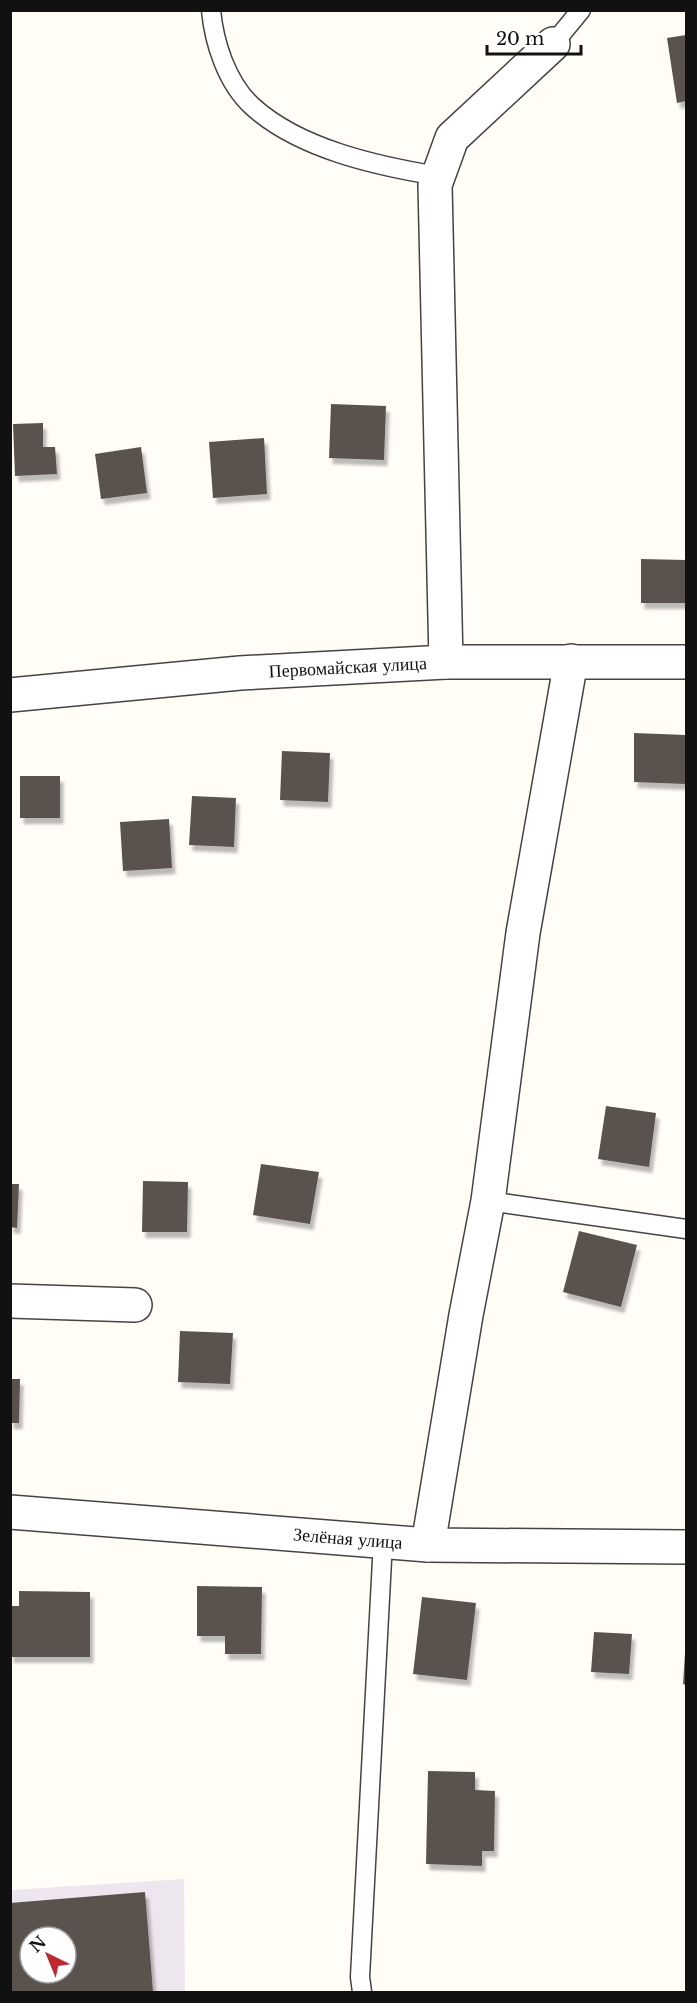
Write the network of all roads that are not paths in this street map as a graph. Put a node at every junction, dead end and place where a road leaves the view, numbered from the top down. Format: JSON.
{"nodes":[{"id":1,"x":211,"y":10,"type":"edge"},
{"id":2,"x":581,"y":10,"type":"edge"},
{"id":3,"x":553,"y":44,"type":"joint"},
{"id":4,"x":438,"y":176,"type":"junction"},
{"id":5,"x":571,"y":661,"type":"junction"},
{"id":6,"x":446,"y":662,"type":"junction"},
{"id":7,"x":687,"y":662,"type":"edge"},
{"id":8,"x":10,"y":695,"type":"edge"},
{"id":9,"x":488,"y":1201,"type":"junction"},
{"id":10,"x":687,"y":1228,"type":"edge"},
{"id":11,"x":10,"y":1301,"type":"edge"},
{"id":12,"x":135,"y":1305,"type":"dead end"},
{"id":13,"x":10,"y":1512,"type":"edge"},
{"id":14,"x":383,"y":1541,"type":"junction"},
{"id":15,"x":428,"y":1545,"type":"junction"},
{"id":16,"x":687,"y":1547,"type":"edge"},
{"id":17,"x":362,"y":1992,"type":"edge"}],
"edges":[{"from":1,"to":4,"type":"lane"},
{"from":2,"to":3,"type":"lane"},
{"from":3,"to":4,"type":"street"},
{"from":4,"to":6,"type":"street"},
{"from":5,"to":6,"type":"street","name":"Первомайская улица"},
{"from":5,"to":7,"type":"street","name":"Первомайская улица"},
{"from":5,"to":9,"type":"street"},
{"from":6,"to":8,"type":"street","name":"Первомайская улица"},
{"from":9,"to":10,"type":"lane"},
{"from":9,"to":15,"type":"street"},
{"from":11,"to":12,"type":"street"},
{"from":13,"to":14,"type":"street","name":"Зелёная улица"},
{"from":14,"to":15,"type":"street","name":"Зелёная улица"},
{"from":14,"to":17,"type":"lane"},
{"from":15,"to":16,"type":"street","name":"Зелёная улица"}]}
